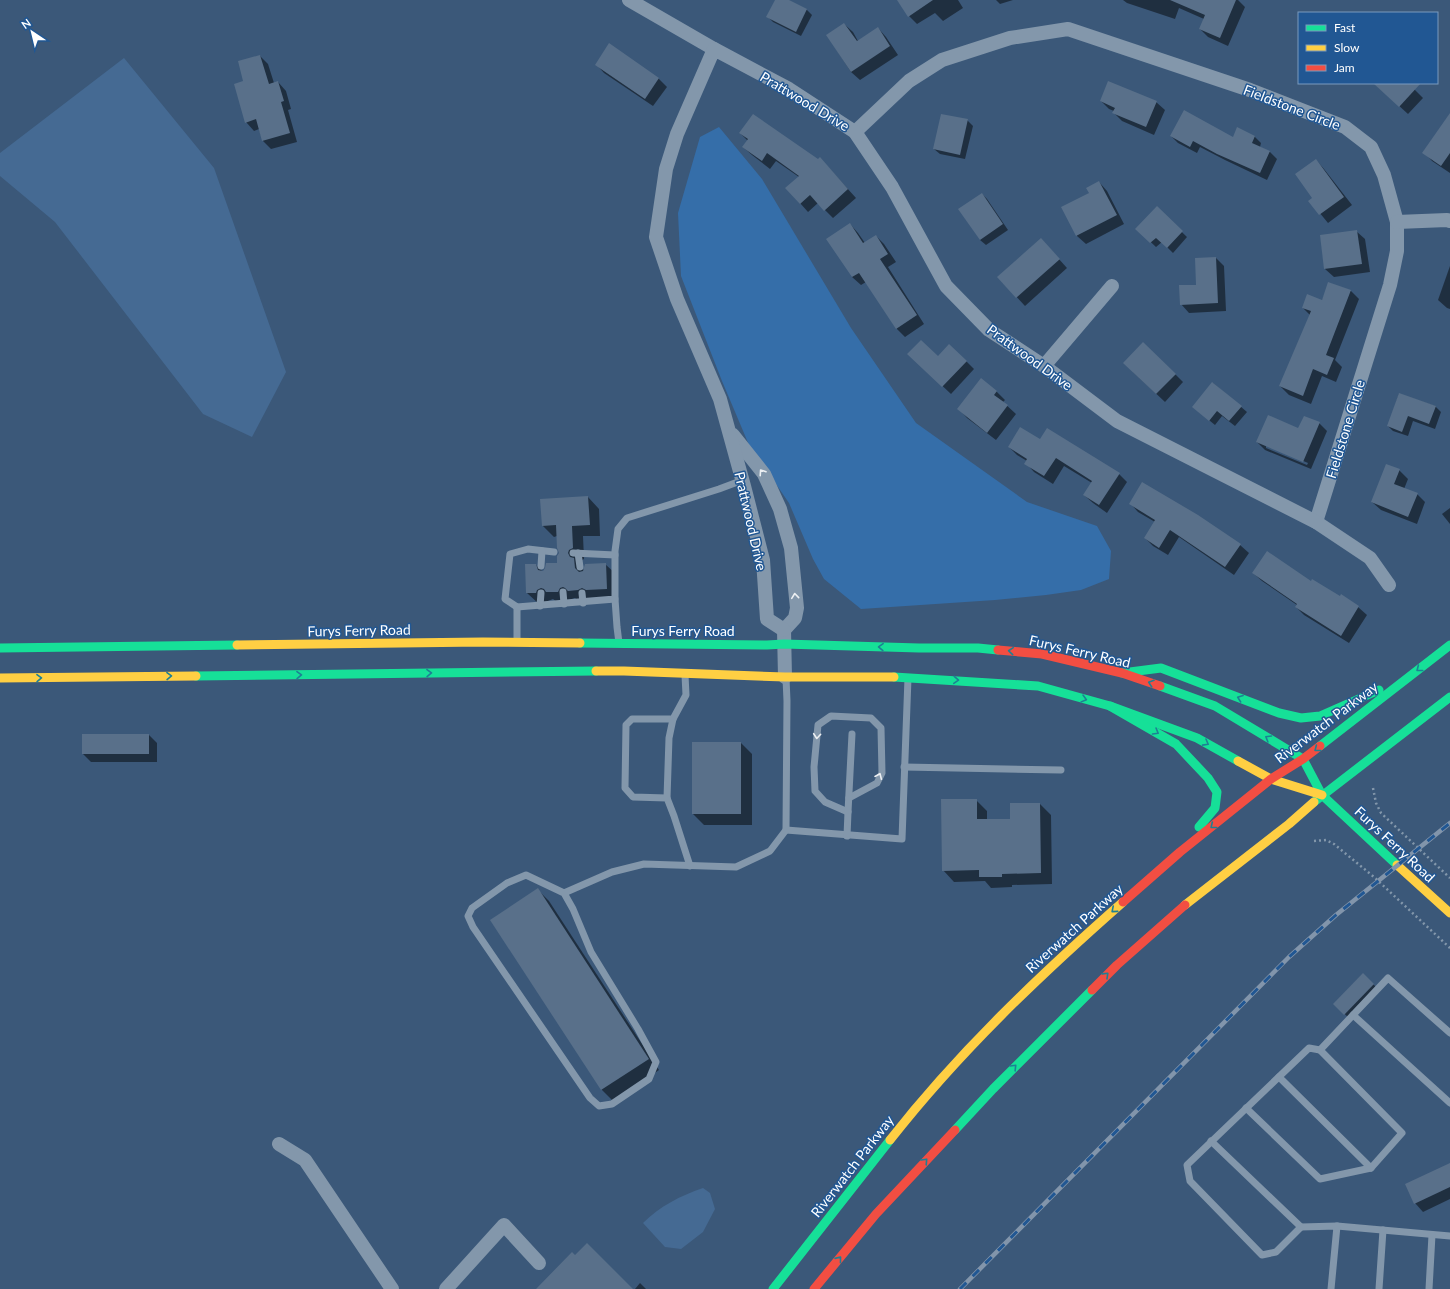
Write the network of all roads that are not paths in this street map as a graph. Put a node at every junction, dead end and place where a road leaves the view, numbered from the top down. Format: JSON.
{"nodes":[{"id":1,"x":629,"y":0,"type":"edge"},
{"id":2,"x":714,"y":49,"type":"junction"},
{"id":3,"x":855,"y":132,"type":"junction"},
{"id":4,"x":1450,"y":221,"type":"edge"},
{"id":5,"x":1397,"y":222,"type":"junction"},
{"id":6,"x":1112,"y":286,"type":"dead end"},
{"id":7,"x":1044,"y":366,"type":"junction"},
{"id":8,"x":728,"y":428,"type":"junction"},
{"id":9,"x":743,"y":480,"type":"junction"},
{"id":10,"x":1316,"y":522,"type":"junction"},
{"id":11,"x":542,"y":551,"type":"junction"},
{"id":12,"x":554,"y":552,"type":"dead end"},
{"id":13,"x":615,"y":555,"type":"junction"},
{"id":14,"x":541,"y":566,"type":"dead end"},
{"id":15,"x":580,"y":567,"type":"dead end"},
{"id":16,"x":1389,"y":584,"type":"dead end"},
{"id":17,"x":563,"y":592,"type":"dead end"},
{"id":18,"x":541,"y":593,"type":"dead end"},
{"id":19,"x":582,"y":593,"type":"dead end"},
{"id":20,"x":616,"y":599,"type":"junction"},
{"id":21,"x":583,"y":603,"type":"junction"},
{"id":22,"x":564,"y":604,"type":"junction"},
{"id":23,"x":540,"y":606,"type":"junction"},
{"id":24,"x":517,"y":607,"type":"junction"},
{"id":25,"x":784,"y":637,"type":"junction"},
{"id":26,"x":517,"y":642,"type":"junction"},
{"id":27,"x":619,"y":644,"type":"junction"},
{"id":28,"x":1450,"y":644,"type":"edge"},
{"id":29,"x":0,"y":648,"type":"edge"},
{"id":30,"x":685,"y":673,"type":"junction"},
{"id":31,"x":1122,"y":673,"type":"junction"},
{"id":32,"x":785,"y":677,"type":"junction"},
{"id":33,"x":908,"y":677,"type":"junction"},
{"id":34,"x":0,"y":678,"type":"edge"},
{"id":35,"x":1408,"y":678,"type":"junction"},
{"id":36,"x":1450,"y":697,"type":"edge"},
{"id":37,"x":1110,"y":706,"type":"junction"},
{"id":38,"x":673,"y":719,"type":"junction"},
{"id":39,"x":852,"y":734,"type":"dead end"},
{"id":40,"x":1303,"y":759,"type":"junction"},
{"id":41,"x":904,"y":767,"type":"junction"},
{"id":42,"x":1061,"y":770,"type":"dead end"},
{"id":43,"x":1271,"y":779,"type":"junction"},
{"id":44,"x":1322,"y":795,"type":"junction"},
{"id":45,"x":667,"y":798,"type":"junction"},
{"id":46,"x":849,"y":798,"type":"junction"},
{"id":47,"x":848,"y":812,"type":"junction"},
{"id":48,"x":786,"y":830,"type":"junction"},
{"id":49,"x":848,"y":836,"type":"junction"},
{"id":50,"x":1180,"y":852,"type":"junction"},
{"id":51,"x":690,"y":866,"type":"junction"},
{"id":52,"x":564,"y":893,"type":"junction"},
{"id":53,"x":1450,"y":913,"type":"edge"},
{"id":54,"x":1353,"y":1015,"type":"junction"},
{"id":55,"x":1450,"y":1033,"type":"edge"},
{"id":56,"x":1320,"y":1050,"type":"junction"},
{"id":57,"x":1279,"y":1077,"type":"junction"},
{"id":58,"x":1450,"y":1103,"type":"edge"},
{"id":59,"x":1246,"y":1108,"type":"junction"},
{"id":60,"x":1211,"y":1141,"type":"junction"},
{"id":61,"x":279,"y":1144,"type":"dead end"},
{"id":62,"x":1371,"y":1168,"type":"junction"},
{"id":63,"x":1337,"y":1226,"type":"junction"},
{"id":64,"x":1301,"y":1227,"type":"junction"},
{"id":65,"x":1383,"y":1230,"type":"junction"},
{"id":66,"x":1432,"y":1234,"type":"junction"},
{"id":67,"x":1450,"y":1236,"type":"edge"},
{"id":68,"x":539,"y":1263,"type":"dead end"},
{"id":69,"x":392,"y":1289,"type":"edge"},
{"id":70,"x":446,"y":1289,"type":"edge"},
{"id":71,"x":773,"y":1289,"type":"edge"},
{"id":72,"x":814,"y":1289,"type":"edge"},
{"id":73,"x":1331,"y":1289,"type":"edge"},
{"id":74,"x":1379,"y":1289,"type":"edge"},
{"id":75,"x":1429,"y":1289,"type":"edge"}],
"edges":[{"from":1,"to":2,"type":"street","name":"Prattwood Drive"},
{"from":2,"to":3,"type":"street","name":"Prattwood Drive"},
{"from":2,"to":8,"type":"street","name":"Prattwood Drive"},
{"from":3,"to":5,"type":"street","name":"Fieldstone Circle"},
{"from":3,"to":7,"type":"street","name":"Prattwood Drive"},
{"from":4,"to":5,"type":"street"},
{"from":5,"to":10,"type":"street","name":"Fieldstone Circle"},
{"from":6,"to":7,"type":"street"},
{"from":7,"to":10,"type":"street","name":"Prattwood Drive"},
{"from":8,"to":9,"type":"street","name":"Prattwood Drive"},
{"from":25,"to":8,"type":"street","name":"Prattwood Drive","one_way":true},
{"from":9,"to":13,"type":"lane"},
{"from":9,"to":25,"type":"street","name":"Prattwood Drive"},
{"from":10,"to":16,"type":"street","name":"Prattwood Drive"},
{"from":11,"to":12,"type":"lane"},
{"from":11,"to":14,"type":"lane"},
{"from":11,"to":24,"type":"lane"},
{"from":13,"to":15,"type":"lane"},
{"from":13,"to":20,"type":"lane"},
{"from":17,"to":22,"type":"lane"},
{"from":18,"to":23,"type":"lane"},
{"from":19,"to":21,"type":"lane"},
{"from":20,"to":21,"type":"lane"},
{"from":20,"to":27,"type":"lane"},
{"from":21,"to":22,"type":"lane"},
{"from":22,"to":23,"type":"lane"},
{"from":23,"to":24,"type":"lane"},
{"from":24,"to":26,"type":"lane"},
{"from":25,"to":27,"type":"main road","name":"Furys Ferry Road"},
{"from":31,"to":25,"type":"main road","name":"Furys Ferry Road","one_way":true},
{"from":25,"to":32,"type":"street"},
{"from":26,"to":27,"type":"main road","name":"Furys Ferry Road"},
{"from":26,"to":29,"type":"main road","name":"Furys Ferry Road"},
{"from":28,"to":35,"type":"main road","name":"Riverwatch Parkway","one_way":true},
{"from":30,"to":32,"type":"main road","name":"Furys Ferry Road"},
{"from":34,"to":30,"type":"main road","name":"Furys Ferry Road","one_way":true},
{"from":30,"to":38,"type":"lane"},
{"from":35,"to":31,"type":"main road","one_way":true},
{"from":40,"to":31,"type":"main road","name":"Furys Ferry Road","one_way":true},
{"from":32,"to":33,"type":"main road","name":"Furys Ferry Road"},
{"from":32,"to":48,"type":"lane"},
{"from":33,"to":37,"type":"main road","name":"Furys Ferry Road","one_way":true},
{"from":33,"to":41,"type":"lane"},
{"from":35,"to":40,"type":"main road","name":"Riverwatch Parkway","one_way":true},
{"from":36,"to":44,"type":"main road"},
{"from":37,"to":43,"type":"main road","name":"Furys Ferry Road","one_way":true},
{"from":37,"to":50,"type":"main road","one_way":true},
{"from":38,"to":45,"type":"lane"},
{"from":38,"to":45,"type":"lane"},
{"from":39,"to":46,"type":"lane"},
{"from":40,"to":43,"type":"main road","name":"Riverwatch Parkway"},
{"from":40,"to":44,"type":"main road","name":"Furys Ferry Road"},
{"from":41,"to":42,"type":"lane"},
{"from":41,"to":49,"type":"lane"},
{"from":43,"to":44,"type":"main road","name":"Furys Ferry Road"},
{"from":43,"to":50,"type":"main road","name":"Riverwatch Parkway","one_way":true},
{"from":44,"to":53,"type":"main road","name":"Furys Ferry Road"},
{"from":72,"to":44,"type":"main road","one_way":true},
{"from":45,"to":51,"type":"lane"},
{"from":46,"to":47,"type":"lane"},
{"from":46,"to":47,"type":"lane","one_way":true},
{"from":47,"to":49,"type":"lane"},
{"from":48,"to":49,"type":"lane"},
{"from":48,"to":51,"type":"lane"},
{"from":50,"to":71,"type":"main road","name":"Riverwatch Parkway","one_way":true},
{"from":51,"to":52,"type":"lane"},
{"from":52,"to":52,"type":"lane"},
{"from":54,"to":55,"type":"lane"},
{"from":54,"to":56,"type":"lane"},
{"from":54,"to":58,"type":"lane"},
{"from":56,"to":57,"type":"lane"},
{"from":56,"to":62,"type":"lane"},
{"from":57,"to":59,"type":"lane"},
{"from":57,"to":62,"type":"lane"},
{"from":59,"to":60,"type":"lane"},
{"from":59,"to":62,"type":"lane"},
{"from":60,"to":64,"type":"lane"},
{"from":60,"to":64,"type":"lane"},
{"from":61,"to":69,"type":"street"},
{"from":63,"to":64,"type":"lane"},
{"from":63,"to":65,"type":"lane"},
{"from":63,"to":73,"type":"lane"},
{"from":65,"to":66,"type":"lane"},
{"from":65,"to":74,"type":"lane"},
{"from":66,"to":67,"type":"lane"},
{"from":66,"to":75,"type":"lane"},
{"from":68,"to":70,"type":"street"}]}
